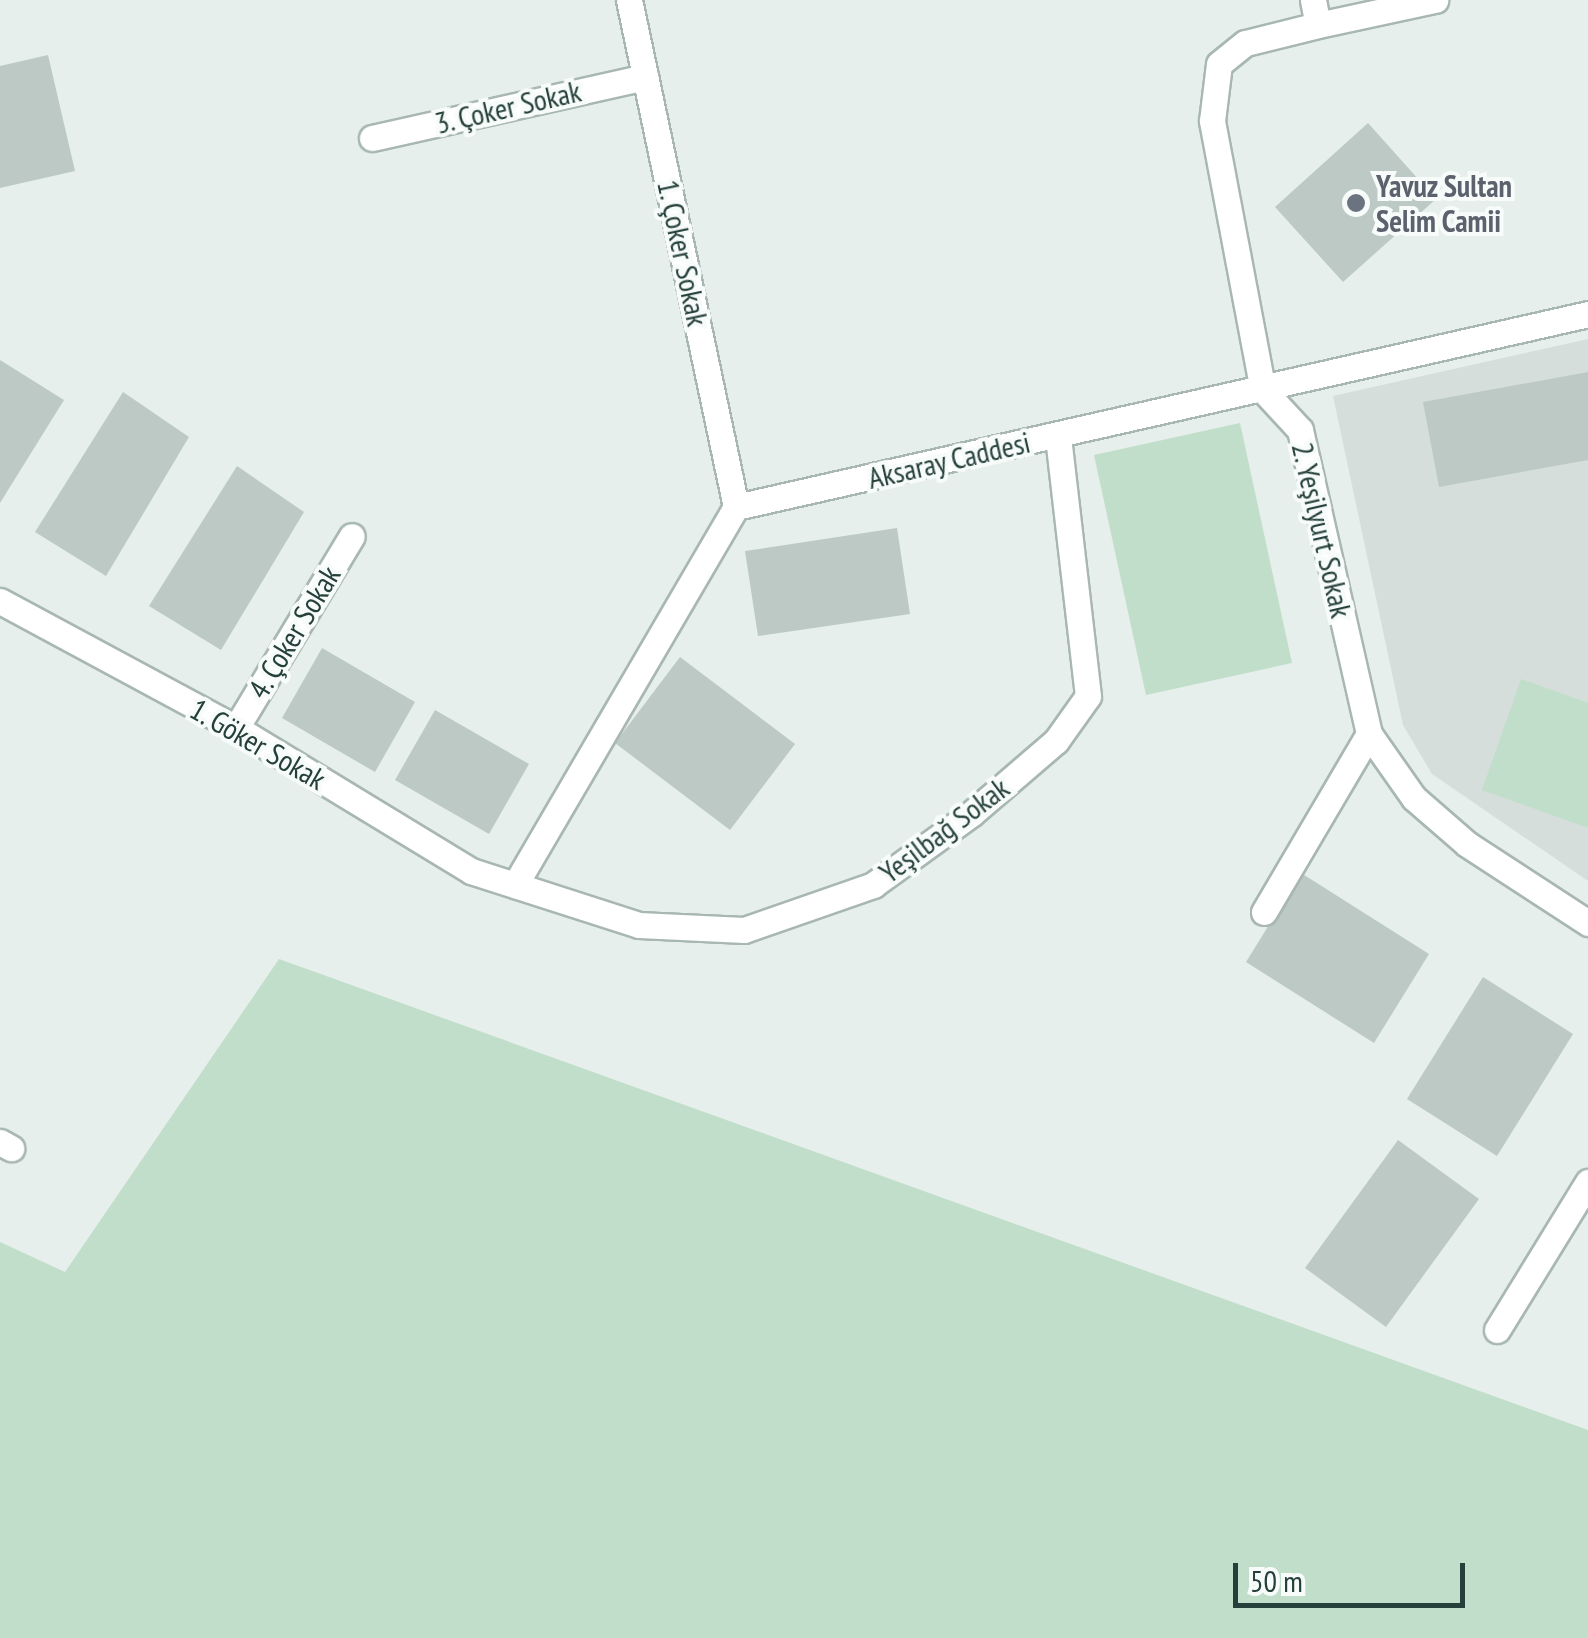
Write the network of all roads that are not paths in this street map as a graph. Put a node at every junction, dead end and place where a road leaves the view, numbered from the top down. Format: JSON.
{"nodes":[{"id":1,"x":629,"y":0,"type":"edge"},
{"id":2,"x":1435,"y":0,"type":"edge"},
{"id":3,"x":1316,"y":12,"type":"edge"},
{"id":4,"x":645,"y":77,"type":"junction"},
{"id":5,"x":372,"y":138,"type":"dead end"},
{"id":6,"x":1588,"y":314,"type":"edge"},
{"id":7,"x":1263,"y":390,"type":"junction"},
{"id":8,"x":1058,"y":436,"type":"junction"},
{"id":9,"x":736,"y":507,"type":"junction"},
{"id":10,"x":352,"y":536,"type":"dead end"},
{"id":11,"x":0,"y":602,"type":"edge"},
{"id":12,"x":236,"y":728,"type":"junction"},
{"id":13,"x":1369,"y":734,"type":"junction"},
{"id":14,"x":516,"y":885,"type":"junction"},
{"id":15,"x":1264,"y":912,"type":"dead end"},
{"id":16,"x":1588,"y":922,"type":"edge"},
{"id":17,"x":1588,"y":1182,"type":"edge"},
{"id":18,"x":1497,"y":1330,"type":"dead end"}],
"edges":[{"from":1,"to":4,"type":"street","name":"1. Çoker Sokak"},
{"from":2,"to":3,"type":"street"},
{"from":3,"to":7,"type":"street"},
{"from":4,"to":5,"type":"street","name":"3. Çoker Sokak"},
{"from":4,"to":9,"type":"street","name":"1. Çoker Sokak"},
{"from":6,"to":7,"type":"street","name":"Aksaray Caddesi"},
{"from":7,"to":8,"type":"street","name":"Aksaray Caddesi"},
{"from":7,"to":13,"type":"street","name":"2. Yeşilyurt Sokak"},
{"from":8,"to":9,"type":"street","name":"Aksaray Caddesi"},
{"from":8,"to":14,"type":"street","name":"Yeşilbağ Sokak"},
{"from":9,"to":14,"type":"street"},
{"from":10,"to":12,"type":"street","name":"4. Çoker Sokak"},
{"from":11,"to":12,"type":"street","name":"1. Göker Sokak"},
{"from":12,"to":14,"type":"street","name":"1. Göker Sokak"},
{"from":13,"to":15,"type":"street"},
{"from":13,"to":16,"type":"street","name":"2. Yeşilyurt Sokak"},
{"from":17,"to":18,"type":"street"}]}
